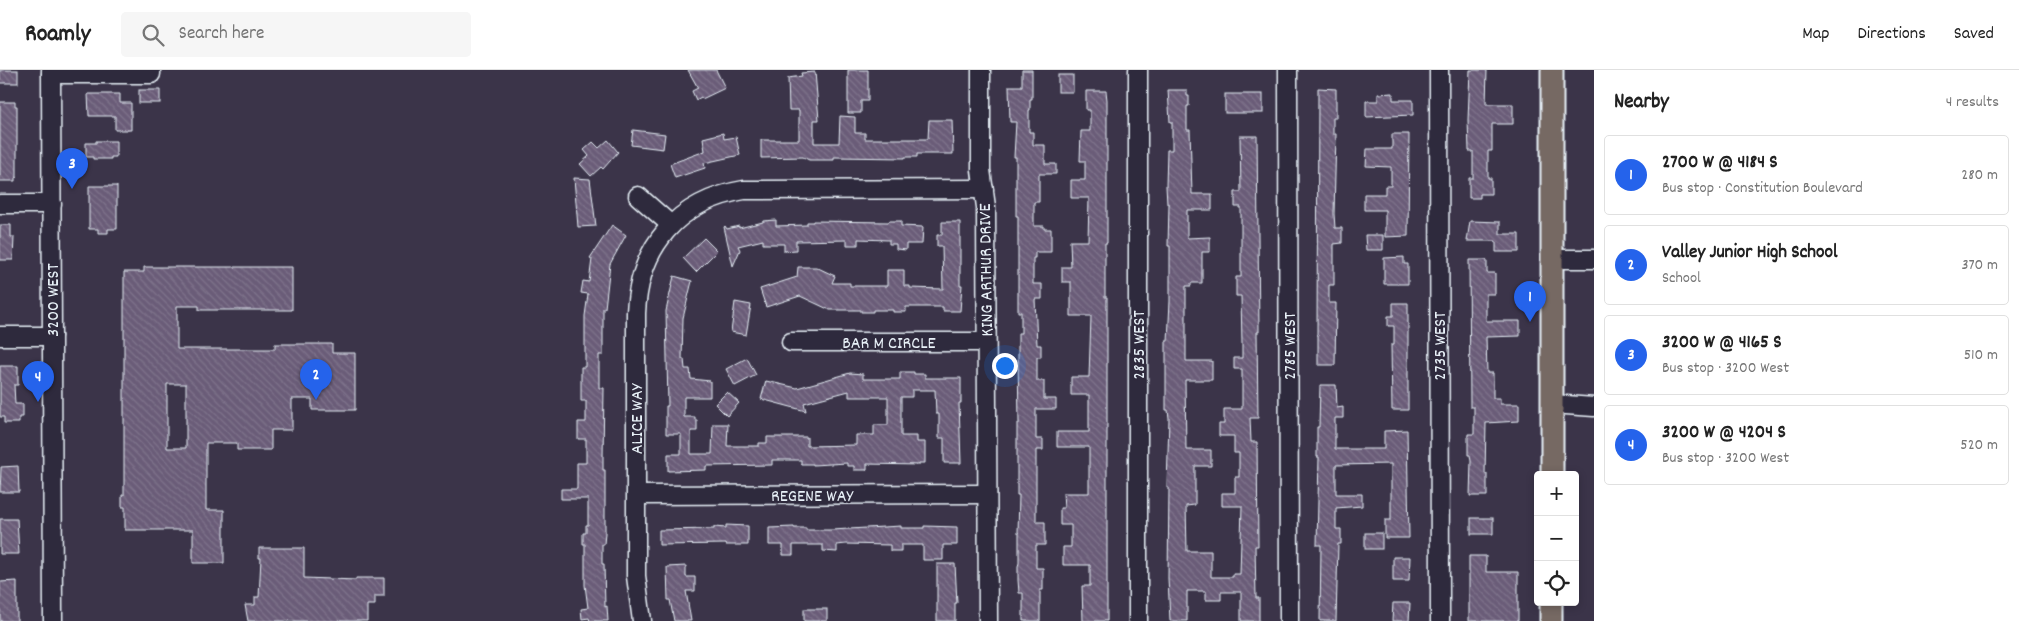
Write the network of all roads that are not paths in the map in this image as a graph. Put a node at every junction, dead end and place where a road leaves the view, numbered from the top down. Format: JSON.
{"nodes":[{"id":1,"x":151,"y":70,"type":"edge"},
{"id":2,"x":981,"y":70,"type":"edge"},
{"id":3,"x":1138,"y":70,"type":"edge"},
{"id":4,"x":1288,"y":70,"type":"edge"},
{"id":5,"x":1439,"y":70,"type":"edge"},
{"id":6,"x":1552,"y":70,"type":"edge"},
{"id":7,"x":51,"y":72,"type":"edge"},
{"id":8,"x":984,"y":189,"type":"junction"},
{"id":9,"x":638,"y":196,"type":"dead end"},
{"id":10,"x":0,"y":204,"type":"edge"},
{"id":11,"x":52,"y":204,"type":"junction"},
{"id":12,"x":671,"y":225,"type":"junction"},
{"id":13,"x":1552,"y":259,"type":"junction"},
{"id":14,"x":1594,"y":259,"type":"edge"},
{"id":15,"x":0,"y":336,"type":"edge"},
{"id":16,"x":52,"y":336,"type":"junction"},
{"id":17,"x":791,"y":342,"type":"dead end"},
{"id":18,"x":986,"y":342,"type":"junction"},
{"id":19,"x":1552,"y":404,"type":"junction"},
{"id":20,"x":1594,"y":407,"type":"edge"},
{"id":21,"x":1552,"y":471,"type":"edge"},
{"id":22,"x":987,"y":494,"type":"junction"},
{"id":23,"x":637,"y":495,"type":"junction"},
{"id":24,"x":1552,"y":606,"type":"edge"},
{"id":25,"x":53,"y":621,"type":"edge"},
{"id":26,"x":642,"y":621,"type":"edge"},
{"id":27,"x":988,"y":621,"type":"edge"},
{"id":28,"x":1138,"y":621,"type":"edge"},
{"id":29,"x":1289,"y":621,"type":"edge"},
{"id":30,"x":1440,"y":621,"type":"edge"},
{"id":31,"x":1551,"y":621,"type":"edge"}],
"edges":[{"from":1,"to":7,"type":"street"},
{"from":2,"to":8,"type":"street","name":"KING ARTHUR DRIVE"},
{"from":3,"to":28,"type":"street","name":"2835 WEST"},
{"from":4,"to":29,"type":"street","name":"2785 WEST"},
{"from":5,"to":30,"type":"street","name":"2735 WEST"},
{"from":6,"to":13,"type":"main road"},
{"from":7,"to":11,"type":"street","name":"3200 WEST"},
{"from":8,"to":12,"type":"street","name":"ALICE WAY"},
{"from":8,"to":18,"type":"street","name":"KING ARTHUR DRIVE"},
{"from":9,"to":12,"type":"street"},
{"from":10,"to":11,"type":"street"},
{"from":11,"to":16,"type":"street","name":"3200 WEST"},
{"from":12,"to":23,"type":"street","name":"ALICE WAY"},
{"from":13,"to":14,"type":"street"},
{"from":13,"to":19,"type":"main road"},
{"from":15,"to":16,"type":"street"},
{"from":16,"to":25,"type":"street","name":"3200 WEST"},
{"from":17,"to":18,"type":"street","name":"BAR M CIRCLE"},
{"from":18,"to":22,"type":"street","name":"KING ARTHUR DRIVE"},
{"from":19,"to":20,"type":"street"},
{"from":19,"to":21,"type":"main road"},
{"from":22,"to":23,"type":"street","name":"REGENE WAY"},
{"from":22,"to":27,"type":"street","name":"KING ARTHUR DRIVE"},
{"from":23,"to":26,"type":"street","name":"ALICE WAY"},
{"from":24,"to":31,"type":"main road"}]}
